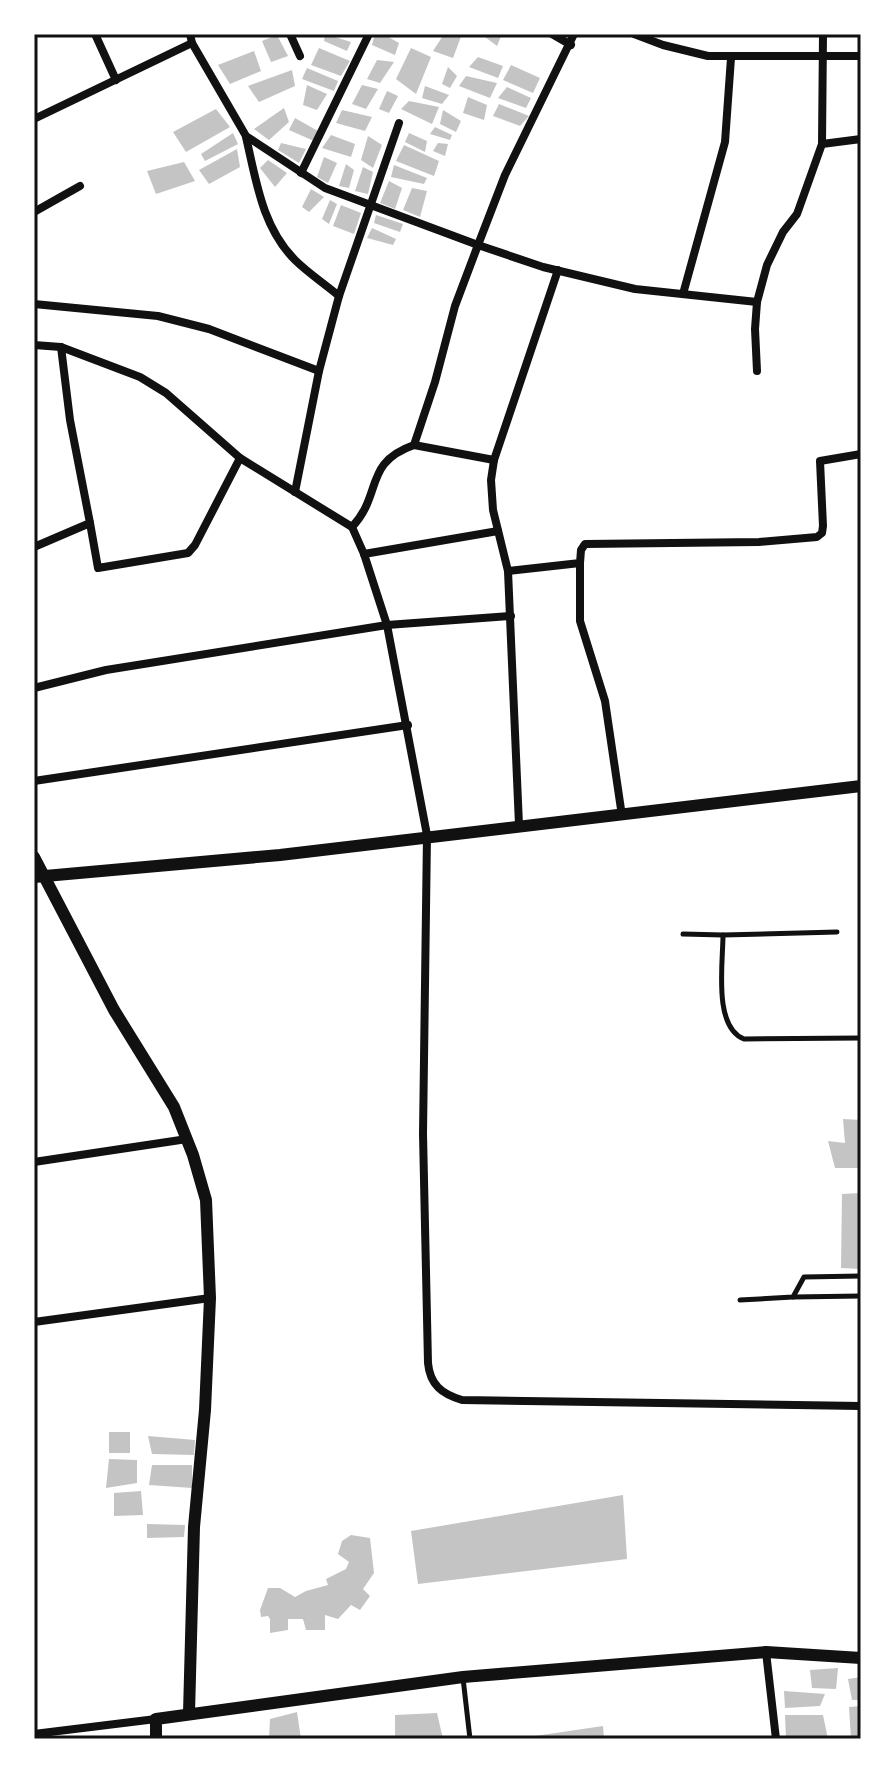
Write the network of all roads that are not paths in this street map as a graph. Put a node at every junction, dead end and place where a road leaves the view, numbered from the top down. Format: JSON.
{"nodes":[{"id":1,"x":95,"y":34,"type":"edge"},
{"id":2,"x":290,"y":34,"type":"edge"},
{"id":3,"x":369,"y":34,"type":"edge"},
{"id":4,"x":552,"y":34,"type":"edge"},
{"id":5,"x":574,"y":34,"type":"edge"},
{"id":6,"x":634,"y":34,"type":"edge"},
{"id":7,"x":823,"y":34,"type":"edge"},
{"id":8,"x":191,"y":38,"type":"edge"},
{"id":9,"x":571,"y":45,"type":"junction"},
{"id":10,"x":300,"y":56,"type":"dead end"},
{"id":11,"x":861,"y":56,"type":"edge"},
{"id":12,"x":822,"y":57,"type":"junction"},
{"id":13,"x":731,"y":58,"type":"junction"},
{"id":14,"x":116,"y":80,"type":"junction"},
{"id":15,"x":34,"y":119,"type":"edge"},
{"id":16,"x":399,"y":123,"type":"dead end"},
{"id":17,"x":246,"y":136,"type":"junction"},
{"id":18,"x":861,"y":139,"type":"edge"},
{"id":19,"x":822,"y":144,"type":"junction"},
{"id":20,"x":301,"y":173,"type":"junction"},
{"id":21,"x":80,"y":186,"type":"dead end"},
{"id":22,"x":372,"y":207,"type":"junction"},
{"id":23,"x":34,"y":212,"type":"edge"},
{"id":24,"x":478,"y":245,"type":"junction"},
{"id":25,"x":558,"y":270,"type":"junction"},
{"id":26,"x":683,"y":294,"type":"junction"},
{"id":27,"x":339,"y":296,"type":"junction"},
{"id":28,"x":757,"y":302,"type":"junction"},
{"id":29,"x":34,"y":304,"type":"edge"},
{"id":30,"x":34,"y":345,"type":"edge"},
{"id":31,"x":61,"y":347,"type":"junction"},
{"id":32,"x":319,"y":371,"type":"junction"},
{"id":33,"x":757,"y":371,"type":"dead end"},
{"id":34,"x":414,"y":445,"type":"junction"},
{"id":35,"x":861,"y":454,"type":"edge"},
{"id":36,"x":240,"y":458,"type":"junction"},
{"id":37,"x":494,"y":460,"type":"junction"},
{"id":38,"x":295,"y":492,"type":"junction"},
{"id":39,"x":90,"y":523,"type":"junction"},
{"id":40,"x":352,"y":527,"type":"junction"},
{"id":41,"x":498,"y":531,"type":"junction"},
{"id":42,"x":34,"y":547,"type":"edge"},
{"id":43,"x":364,"y":554,"type":"junction"},
{"id":44,"x":580,"y":563,"type":"junction"},
{"id":45,"x":508,"y":571,"type":"junction"},
{"id":46,"x":511,"y":616,"type":"junction"},
{"id":47,"x":387,"y":625,"type":"junction"},
{"id":48,"x":34,"y":688,"type":"edge"},
{"id":49,"x":408,"y":725,"type":"junction"},
{"id":50,"x":34,"y":781,"type":"edge"},
{"id":51,"x":861,"y":786,"type":"edge"},
{"id":52,"x":622,"y":816,"type":"junction"},
{"id":53,"x":519,"y":825,"type":"junction"},
{"id":54,"x":427,"y":835,"type":"junction"},
{"id":55,"x":34,"y":857,"type":"edge"},
{"id":56,"x":39,"y":877,"type":"edge"},
{"id":57,"x":837,"y":932,"type":"dead end"},
{"id":58,"x":683,"y":934,"type":"dead end"},
{"id":59,"x":723,"y":935,"type":"junction"},
{"id":60,"x":861,"y":1038,"type":"edge"},
{"id":61,"x":187,"y":1139,"type":"junction"},
{"id":62,"x":34,"y":1162,"type":"edge"},
{"id":63,"x":861,"y":1276,"type":"edge"},
{"id":64,"x":861,"y":1296,"type":"edge"},
{"id":65,"x":793,"y":1297,"type":"junction"},
{"id":66,"x":210,"y":1298,"type":"junction"},
{"id":67,"x":740,"y":1300,"type":"dead end"},
{"id":68,"x":34,"y":1322,"type":"edge"},
{"id":69,"x":861,"y":1406,"type":"edge"},
{"id":70,"x":766,"y":1652,"type":"junction"},
{"id":71,"x":861,"y":1658,"type":"edge"},
{"id":72,"x":463,"y":1677,"type":"junction"},
{"id":73,"x":189,"y":1713,"type":"junction"},
{"id":74,"x":156,"y":1719,"type":"junction"},
{"id":75,"x":34,"y":1734,"type":"edge"},
{"id":76,"x":156,"y":1739,"type":"edge"},
{"id":77,"x":470,"y":1739,"type":"edge"},
{"id":78,"x":776,"y":1739,"type":"edge"}],
"edges":[{"from":1,"to":14,"type":"street"},
{"from":2,"to":10,"type":"street"},
{"from":3,"to":20,"type":"street"},
{"from":4,"to":9,"type":"street"},
{"from":5,"to":9,"type":"street"},
{"from":6,"to":13,"type":"street"},
{"from":7,"to":12,"type":"street"},
{"from":8,"to":14,"type":"street"},
{"from":8,"to":17,"type":"street"},
{"from":9,"to":24,"type":"street"},
{"from":11,"to":12,"type":"street"},
{"from":12,"to":13,"type":"street"},
{"from":12,"to":19,"type":"street"},
{"from":13,"to":26,"type":"street"},
{"from":14,"to":15,"type":"street"},
{"from":16,"to":22,"type":"street"},
{"from":17,"to":20,"type":"street"},
{"from":17,"to":27,"type":"street"},
{"from":18,"to":19,"type":"street"},
{"from":19,"to":28,"type":"street"},
{"from":20,"to":22,"type":"street"},
{"from":21,"to":23,"type":"street"},
{"from":22,"to":24,"type":"street"},
{"from":22,"to":27,"type":"street"},
{"from":24,"to":25,"type":"street"},
{"from":24,"to":34,"type":"street"},
{"from":25,"to":26,"type":"street"},
{"from":25,"to":37,"type":"street"},
{"from":26,"to":28,"type":"street"},
{"from":27,"to":32,"type":"street"},
{"from":28,"to":33,"type":"street"},
{"from":29,"to":32,"type":"street"},
{"from":30,"to":31,"type":"street"},
{"from":31,"to":36,"type":"street"},
{"from":31,"to":39,"type":"street"},
{"from":32,"to":38,"type":"street"},
{"from":34,"to":37,"type":"street"},
{"from":34,"to":40,"type":"street"},
{"from":35,"to":44,"type":"street"},
{"from":36,"to":38,"type":"street"},
{"from":36,"to":39,"type":"street"},
{"from":37,"to":41,"type":"street"},
{"from":38,"to":40,"type":"street"},
{"from":39,"to":42,"type":"street"},
{"from":40,"to":43,"type":"street"},
{"from":41,"to":43,"type":"street"},
{"from":41,"to":45,"type":"street"},
{"from":43,"to":47,"type":"street"},
{"from":44,"to":45,"type":"street"},
{"from":44,"to":52,"type":"street"},
{"from":45,"to":46,"type":"street"},
{"from":46,"to":47,"type":"street"},
{"from":46,"to":53,"type":"street"},
{"from":47,"to":48,"type":"street"},
{"from":47,"to":49,"type":"street"},
{"from":49,"to":50,"type":"street"},
{"from":49,"to":54,"type":"street"},
{"from":51,"to":52,"type":"street"},
{"from":52,"to":53,"type":"street"},
{"from":53,"to":54,"type":"street"},
{"from":54,"to":56,"type":"street"},
{"from":54,"to":69,"type":"street"},
{"from":55,"to":56,"type":"street"},
{"from":56,"to":61,"type":"street"},
{"from":57,"to":59,"type":"lane"},
{"from":58,"to":59,"type":"lane"},
{"from":59,"to":60,"type":"lane"},
{"from":61,"to":62,"type":"street"},
{"from":61,"to":66,"type":"street"},
{"from":63,"to":65,"type":"lane"},
{"from":64,"to":65,"type":"lane"},
{"from":65,"to":67,"type":"lane"},
{"from":66,"to":68,"type":"street"},
{"from":66,"to":73,"type":"street"},
{"from":70,"to":71,"type":"street"},
{"from":70,"to":72,"type":"street"},
{"from":70,"to":78,"type":"street"},
{"from":72,"to":73,"type":"street"},
{"from":72,"to":77,"type":"lane"},
{"from":73,"to":74,"type":"street"},
{"from":74,"to":75,"type":"street"},
{"from":74,"to":76,"type":"street"}]}
